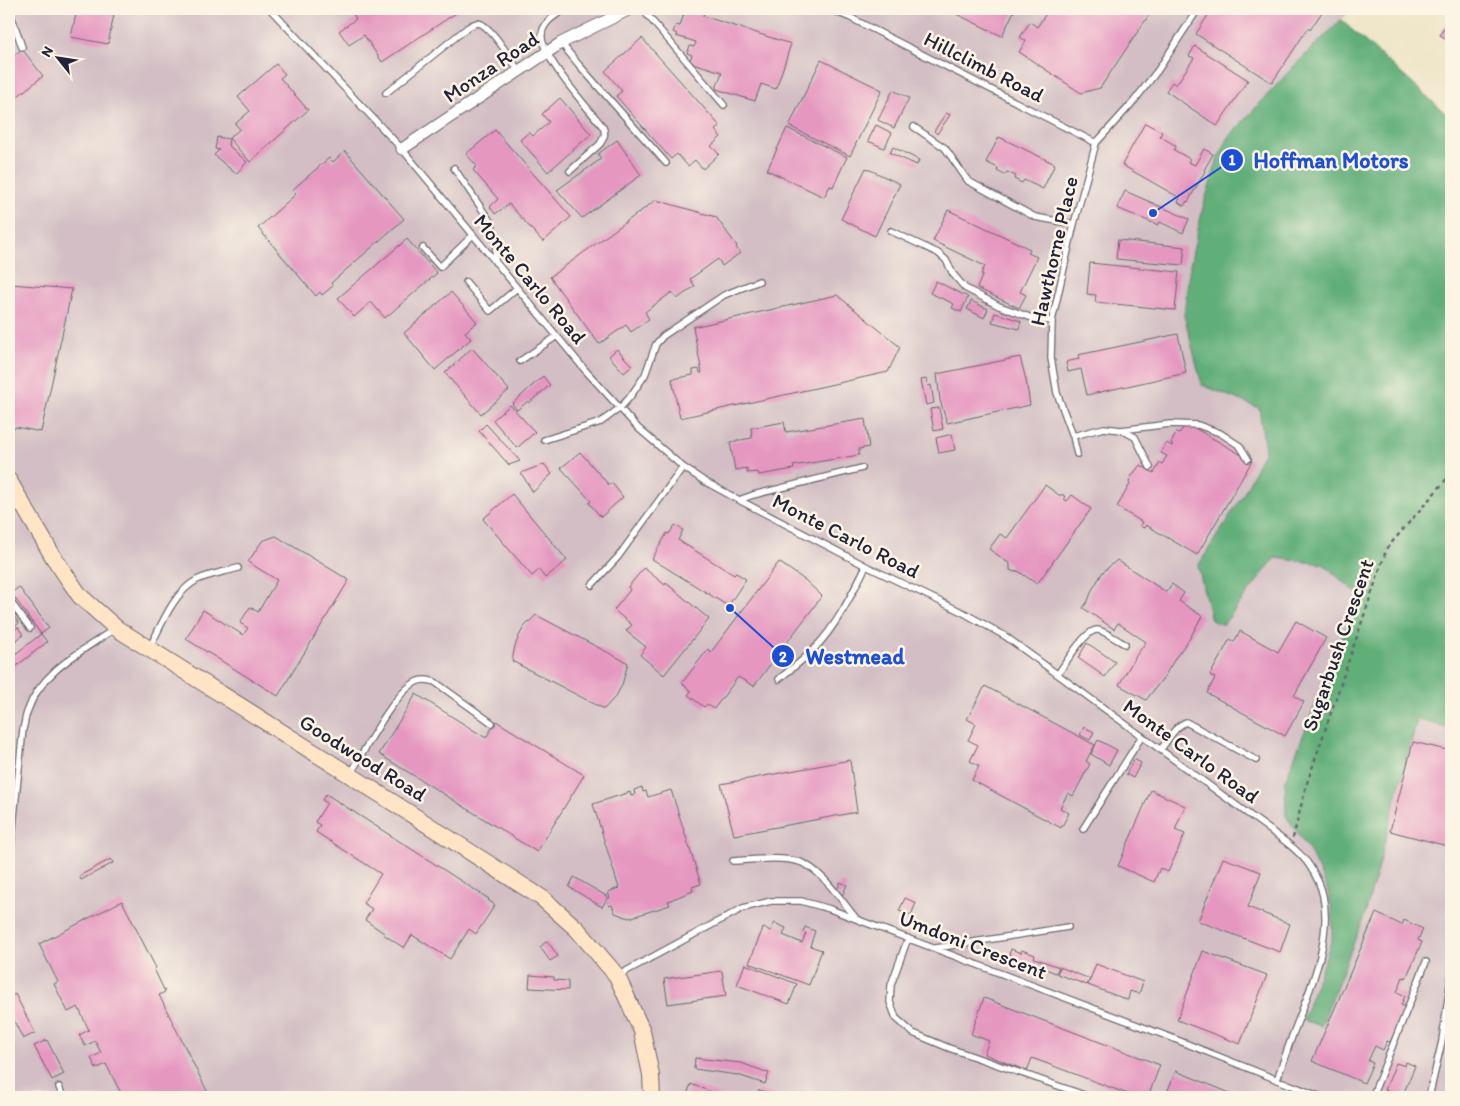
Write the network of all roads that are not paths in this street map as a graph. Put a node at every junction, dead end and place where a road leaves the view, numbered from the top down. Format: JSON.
{"nodes":[{"id":1,"x":9,"y":9,"type":"edge"},
{"id":2,"x":270,"y":9,"type":"edge"},
{"id":3,"x":565,"y":9,"type":"edge"},
{"id":4,"x":630,"y":9,"type":"edge"},
{"id":5,"x":642,"y":9,"type":"edge"},
{"id":6,"x":829,"y":9,"type":"edge"},
{"id":7,"x":1198,"y":9,"type":"edge"},
{"id":8,"x":561,"y":43,"type":"junction"},
{"id":9,"x":22,"y":47,"type":"dead end"},
{"id":10,"x":548,"y":52,"type":"junction"},
{"id":11,"x":519,"y":71,"type":"junction"},
{"id":12,"x":386,"y":93,"type":"dead end"},
{"id":13,"x":724,"y":105,"type":"dead end"},
{"id":14,"x":914,"y":126,"type":"dead end"},
{"id":15,"x":1096,"y":143,"type":"junction"},
{"id":16,"x":402,"y":149,"type":"junction"},
{"id":17,"x":666,"y":163,"type":"dead end"},
{"id":18,"x":454,"y":168,"type":"dead end"},
{"id":19,"x":570,"y":171,"type":"dead end"},
{"id":20,"x":1074,"y":224,"type":"junction"},
{"id":21,"x":891,"y":231,"type":"dead end"},
{"id":22,"x":473,"y":235,"type":"junction"},
{"id":23,"x":422,"y":248,"type":"dead end"},
{"id":24,"x":495,"y":262,"type":"junction"},
{"id":25,"x":759,"y":281,"type":"dead end"},
{"id":26,"x":466,"y":282,"type":"dead end"},
{"id":27,"x":517,"y":288,"type":"junction"},
{"id":28,"x":1052,"y":321,"type":"junction"},
{"id":29,"x":557,"y":336,"type":"junction"},
{"id":30,"x":520,"y":361,"type":"dead end"},
{"id":31,"x":620,"y":408,"type":"junction"},
{"id":32,"x":1121,"y":430,"type":"junction"},
{"id":33,"x":1073,"y":436,"type":"junction"},
{"id":34,"x":544,"y":440,"type":"dead end"},
{"id":35,"x":1078,"y":454,"type":"dead end"},
{"id":36,"x":1248,"y":459,"type":"dead end"},
{"id":37,"x":683,"y":467,"type":"junction"},
{"id":38,"x":1150,"y":467,"type":"dead end"},
{"id":39,"x":862,"y":468,"type":"dead end"},
{"id":40,"x":9,"y":481,"type":"edge"},
{"id":41,"x":13,"y":496,"type":"edge"},
{"id":42,"x":739,"y":500,"type":"junction"},
{"id":43,"x":866,"y":566,"type":"junction"},
{"id":44,"x":238,"y":568,"type":"dead end"},
{"id":45,"x":592,"y":585,"type":"dead end"},
{"id":46,"x":9,"y":600,"type":"edge"},
{"id":47,"x":30,"y":628,"type":"dead end"},
{"id":48,"x":116,"y":628,"type":"junction"},
{"id":49,"x":1125,"y":644,"type":"dead end"},
{"id":50,"x":149,"y":649,"type":"junction"},
{"id":51,"x":1058,"y":674,"type":"junction"},
{"id":52,"x":779,"y":679,"type":"dead end"},
{"id":53,"x":492,"y":723,"type":"dead end"},
{"id":54,"x":1142,"y":736,"type":"junction"},
{"id":55,"x":1161,"y":749,"type":"junction"},
{"id":56,"x":1256,"y":760,"type":"dead end"},
{"id":57,"x":350,"y":775,"type":"junction"},
{"id":58,"x":1084,"y":829,"type":"dead end"},
{"id":59,"x":733,"y":861,"type":"dead end"},
{"id":60,"x":9,"y":866,"type":"edge"},
{"id":61,"x":856,"y":919,"type":"junction"},
{"id":62,"x":1068,"y":927,"type":"dead end"},
{"id":63,"x":908,"y":938,"type":"junction"},
{"id":64,"x":934,"y":948,"type":"junction"},
{"id":65,"x":1426,"y":962,"type":"dead end"},
{"id":66,"x":617,"y":976,"type":"junction"},
{"id":67,"x":1451,"y":978,"type":"edge"},
{"id":68,"x":1277,"y":1080,"type":"junction"},
{"id":69,"x":59,"y":1087,"type":"dead end"},
{"id":70,"x":63,"y":1097,"type":"edge"},
{"id":71,"x":652,"y":1097,"type":"edge"},
{"id":72,"x":1090,"y":1097,"type":"edge"},
{"id":73,"x":1321,"y":1097,"type":"edge"},
{"id":74,"x":1372,"y":1097,"type":"edge"},
{"id":75,"x":1429,"y":1097,"type":"edge"}],
"edges":[{"from":1,"to":9,"type":"lane"},
{"from":2,"to":16,"type":"lane","name":"Monte Carlo Road"},
{"from":3,"to":10,"type":"lane"},
{"from":4,"to":8,"type":"street","name":"Monza Road"},
{"from":5,"to":13,"type":"lane"},
{"from":6,"to":15,"type":"lane","name":"Hillclimb Road"},
{"from":7,"to":15,"type":"lane"},
{"from":8,"to":10,"type":"street","name":"Monza Road"},
{"from":8,"to":17,"type":"lane"},
{"from":10,"to":11,"type":"street","name":"Monza Road"},
{"from":10,"to":19,"type":"lane"},
{"from":11,"to":12,"type":"lane"},
{"from":11,"to":16,"type":"street","name":"Monza Road"},
{"from":14,"to":20,"type":"lane"},
{"from":15,"to":20,"type":"lane","name":"Hawthorne Place"},
{"from":16,"to":22,"type":"lane","name":"Monte Carlo Road"},
{"from":18,"to":24,"type":"lane"},
{"from":20,"to":28,"type":"lane","name":"Hawthorne Place"},
{"from":21,"to":28,"type":"lane"},
{"from":22,"to":23,"type":"lane"},
{"from":22,"to":24,"type":"lane","name":"Monte Carlo Road"},
{"from":24,"to":27,"type":"lane","name":"Monte Carlo Road"},
{"from":25,"to":31,"type":"lane"},
{"from":26,"to":27,"type":"lane"},
{"from":27,"to":29,"type":"lane","name":"Monte Carlo Road"},
{"from":28,"to":33,"type":"lane","name":"Hawthorne Place"},
{"from":29,"to":30,"type":"lane"},
{"from":29,"to":31,"type":"lane","name":"Monte Carlo Road"},
{"from":31,"to":34,"type":"lane"},
{"from":31,"to":37,"type":"lane","name":"Monte Carlo Road"},
{"from":32,"to":33,"type":"lane"},
{"from":32,"to":36,"type":"lane"},
{"from":32,"to":38,"type":"lane"},
{"from":33,"to":35,"type":"lane","name":"Hawthorne Place"},
{"from":37,"to":42,"type":"lane","name":"Monte Carlo Road"},
{"from":37,"to":45,"type":"lane"},
{"from":39,"to":42,"type":"lane"},
{"from":40,"to":41,"type":"street","name":"Goodwood Road"},
{"from":41,"to":48,"type":"street","name":"Goodwood Road"},
{"from":42,"to":43,"type":"lane","name":"Monte Carlo Road"},
{"from":43,"to":51,"type":"lane","name":"Monte Carlo Road"},
{"from":43,"to":52,"type":"lane"},
{"from":44,"to":50,"type":"lane"},
{"from":46,"to":47,"type":"lane"},
{"from":48,"to":50,"type":"street","name":"Goodwood Road"},
{"from":48,"to":60,"type":"lane"},
{"from":49,"to":51,"type":"lane"},
{"from":50,"to":57,"type":"street","name":"Goodwood Road"},
{"from":51,"to":54,"type":"lane","name":"Monte Carlo Road"},
{"from":53,"to":57,"type":"lane"},
{"from":54,"to":55,"type":"lane","name":"Monte Carlo Road"},
{"from":54,"to":58,"type":"lane"},
{"from":55,"to":56,"type":"lane"},
{"from":55,"to":68,"type":"lane","name":"Monte Carlo Road"},
{"from":57,"to":66,"type":"street","name":"Goodwood Road"},
{"from":59,"to":61,"type":"lane"},
{"from":61,"to":63,"type":"lane","name":"Umdoni Crescent"},
{"from":61,"to":66,"type":"lane","name":"Umdoni Crescent"},
{"from":62,"to":64,"type":"lane"},
{"from":63,"to":64,"type":"lane","name":"Umdoni Crescent"},
{"from":63,"to":72,"type":"lane"},
{"from":64,"to":68,"type":"lane","name":"Umdoni Crescent"},
{"from":65,"to":74,"type":"lane"},
{"from":66,"to":71,"type":"street","name":"Goodwood Road"},
{"from":67,"to":75,"type":"lane"},
{"from":68,"to":73,"type":"lane","name":"Umdoni Crescent"},
{"from":69,"to":70,"type":"lane"}]}
